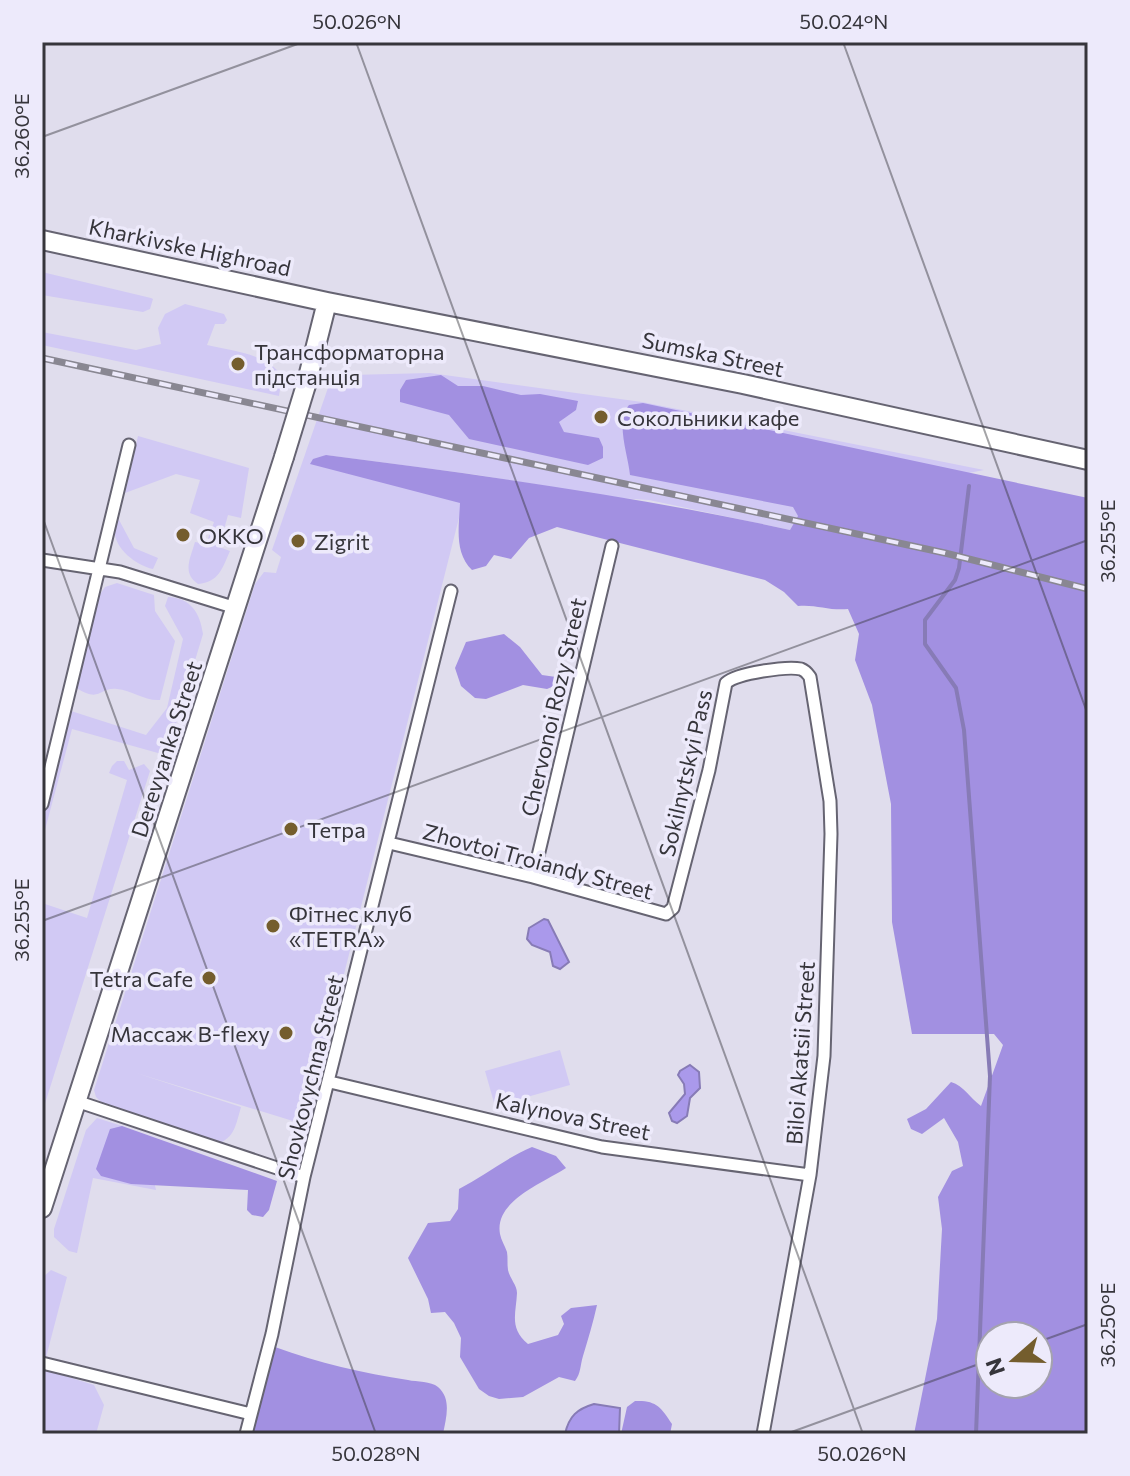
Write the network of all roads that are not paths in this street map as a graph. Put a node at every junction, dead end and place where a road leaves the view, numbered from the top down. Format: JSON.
{"nodes":[{"id":1,"x":42,"y":240,"type":"edge"},
{"id":2,"x":327,"y":302,"type":"junction"},
{"id":3,"x":129,"y":445,"type":"dead end"},
{"id":4,"x":1088,"y":460,"type":"edge"},
{"id":5,"x":612,"y":546,"type":"dead end"},
{"id":6,"x":42,"y":560,"type":"edge"},
{"id":7,"x":101,"y":568,"type":"junction"},
{"id":8,"x":451,"y":591,"type":"dead end"},
{"id":9,"x":236,"y":608,"type":"junction"},
{"id":10,"x":807,"y":673,"type":"joint"},
{"id":11,"x":42,"y":804,"type":"edge"},
{"id":12,"x":389,"y":843,"type":"junction"},
{"id":13,"x":533,"y":877,"type":"junction"},
{"id":14,"x":673,"y":908,"type":"joint"},
{"id":15,"x":330,"y":1082,"type":"junction"},
{"id":16,"x":76,"y":1101,"type":"junction"},
{"id":17,"x":810,"y":1175,"type":"junction"},
{"id":18,"x":304,"y":1177,"type":"junction"},
{"id":19,"x":42,"y":1208,"type":"edge"},
{"id":20,"x":42,"y":1363,"type":"edge"},
{"id":21,"x":251,"y":1414,"type":"junction"},
{"id":22,"x":246,"y":1434,"type":"edge"},
{"id":23,"x":763,"y":1434,"type":"edge"}],
"edges":[{"from":1,"to":2,"type":"main road","name":"Kharkivske Highroad"},
{"from":2,"to":4,"type":"main road","name":"Sumska Street"},
{"from":2,"to":9,"type":"main road","name":"Derevyanka Street","bridge":true},
{"from":3,"to":7,"type":"street"},
{"from":5,"to":13,"type":"street","name":"Chervonoi Rozy Street"},
{"from":6,"to":7,"type":"street"},
{"from":7,"to":9,"type":"street"},
{"from":7,"to":11,"type":"street"},
{"from":8,"to":12,"type":"street","name":"Shovkovychna Street"},
{"from":9,"to":16,"type":"main road","name":"Derevyanka Street"},
{"from":10,"to":14,"type":"street","name":"Sokilnytskyi Pass"},
{"from":10,"to":17,"type":"street","name":"Biloi Akatsii Street"},
{"from":12,"to":13,"type":"street","name":"Zhovtoi Troiandy Street"},
{"from":12,"to":15,"type":"street","name":"Shovkovychna Street"},
{"from":13,"to":14,"type":"street","name":"Zhovtoi Troiandy Street"},
{"from":15,"to":17,"type":"street","name":"Kalynova Street"},
{"from":15,"to":18,"type":"street","name":"Shovkovychna Street"},
{"from":16,"to":18,"type":"street"},
{"from":16,"to":19,"type":"main road","name":"Derevyanka Street"},
{"from":17,"to":23,"type":"street","name":"Biloi Akatsii Street"},
{"from":18,"to":21,"type":"street","name":"Shovkovychna Street"},
{"from":20,"to":21,"type":"street"},
{"from":21,"to":22,"type":"street","name":"Shovkovychna Street"}]}
